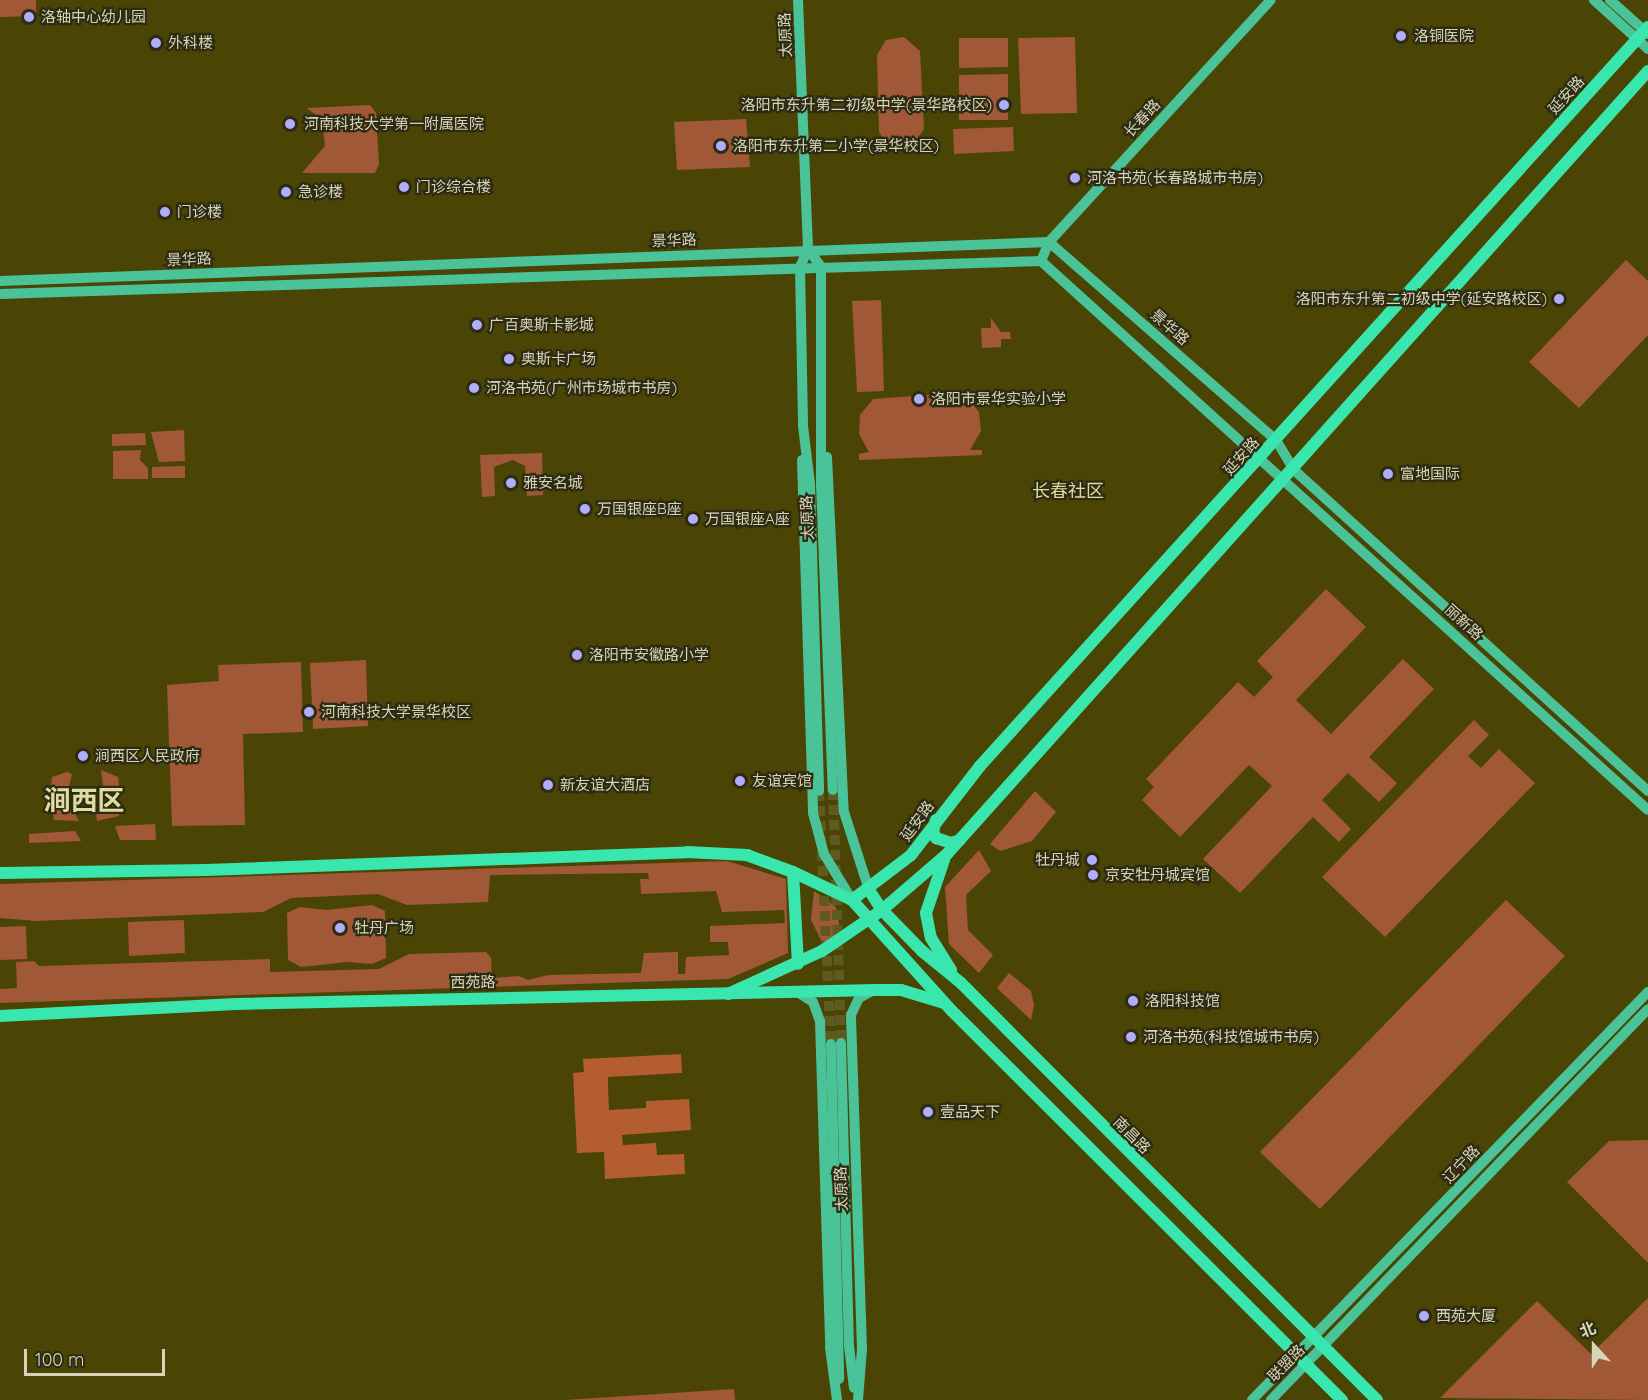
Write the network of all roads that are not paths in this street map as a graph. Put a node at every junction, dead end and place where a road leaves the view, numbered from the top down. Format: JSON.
{"nodes":[{"id":1,"x":798,"y":0,"type":"edge"},
{"id":2,"x":1271,"y":0,"type":"edge"},
{"id":3,"x":1594,"y":0,"type":"edge"},
{"id":4,"x":1610,"y":0,"type":"edge"},
{"id":5,"x":1644,"y":33,"type":"edge"},
{"id":6,"x":1648,"y":49,"type":"edge"},
{"id":7,"x":1648,"y":71,"type":"edge"},
{"id":8,"x":1049,"y":242,"type":"junction"},
{"id":9,"x":808,"y":249,"type":"junction"},
{"id":10,"x":1041,"y":261,"type":"junction"},
{"id":11,"x":800,"y":267,"type":"junction"},
{"id":12,"x":821,"y":267,"type":"junction"},
{"id":13,"x":0,"y":281,"type":"edge"},
{"id":14,"x":0,"y":294,"type":"edge"},
{"id":15,"x":824,"y":424,"type":"junction"},
{"id":16,"x":803,"y":426,"type":"junction"},
{"id":17,"x":1276,"y":440,"type":"junction"},
{"id":18,"x":1259,"y":458,"type":"junction"},
{"id":19,"x":1294,"y":470,"type":"junction"},
{"id":20,"x":1285,"y":481,"type":"junction"},
{"id":21,"x":833,"y":790,"type":"tunnel mouth"},
{"id":22,"x":1648,"y":790,"type":"edge"},
{"id":23,"x":819,"y":791,"type":"tunnel mouth"},
{"id":24,"x":1648,"y":810,"type":"edge"},
{"id":25,"x":936,"y":819,"type":"junction"},
{"id":26,"x":960,"y":840,"type":"junction"},
{"id":27,"x":947,"y":854,"type":"junction"},
{"id":28,"x":793,"y":872,"type":"junction"},
{"id":29,"x":0,"y":873,"type":"edge"},
{"id":30,"x":869,"y":890,"type":"junction"},
{"id":31,"x":852,"y":900,"type":"junction"},
{"id":32,"x":882,"y":910,"type":"junction"},
{"id":33,"x":870,"y":919,"type":"junction"},
{"id":34,"x":798,"y":964,"type":"junction"},
{"id":35,"x":961,"y":983,"type":"junction"},
{"id":36,"x":876,"y":990,"type":"junction"},
{"id":37,"x":796,"y":991,"type":"junction"},
{"id":38,"x":1648,"y":992,"type":"edge"},
{"id":39,"x":970,"y":993,"type":"junction"},
{"id":40,"x":728,"y":994,"type":"junction"},
{"id":41,"x":948,"y":1007,"type":"junction"},
{"id":42,"x":1648,"y":1009,"type":"edge"},
{"id":43,"x":0,"y":1016,"type":"edge"},
{"id":44,"x":1312,"y":1338,"type":"junction"},
{"id":45,"x":1323,"y":1348,"type":"junction"},
{"id":46,"x":1295,"y":1357,"type":"junction"},
{"id":47,"x":1305,"y":1366,"type":"junction"},
{"id":48,"x":838,"y":1400,"type":"edge"},
{"id":49,"x":857,"y":1400,"type":"edge"},
{"id":50,"x":1252,"y":1400,"type":"edge"},
{"id":51,"x":1271,"y":1400,"type":"edge"},
{"id":52,"x":1342,"y":1400,"type":"edge"},
{"id":53,"x":1377,"y":1400,"type":"edge"}],
"edges":[{"from":1,"to":9,"type":"main road","name":"太原路"},
{"from":2,"to":8,"type":"main road","name":"长春路"},
{"from":3,"to":5,"type":"main road"},
{"from":4,"to":5,"type":"main road"},
{"from":5,"to":6,"type":"main road"},
{"from":5,"to":17,"type":"main road","name":"延安路"},
{"from":7,"to":19,"type":"main road"},
{"from":8,"to":9,"type":"main road","name":"景华路"},
{"from":8,"to":10,"type":"main road","name":"长春路"},
{"from":8,"to":17,"type":"main road","name":"景华路"},
{"from":9,"to":11,"type":"main road","name":"太原路"},
{"from":9,"to":12,"type":"main road"},
{"from":9,"to":13,"type":"main road","name":"景华路"},
{"from":10,"to":12,"type":"main road","name":"景华路"},
{"from":10,"to":18,"type":"main road"},
{"from":11,"to":12,"type":"main road","name":"景华路"},
{"from":11,"to":14,"type":"main road","name":"景华路"},
{"from":11,"to":16,"type":"main road","name":"太原路"},
{"from":12,"to":15,"type":"main road","name":"太原路"},
{"from":15,"to":21,"type":"main road","name":"太原路"},
{"from":15,"to":30,"type":"main road"},
{"from":16,"to":23,"type":"main road","name":"太原路"},
{"from":16,"to":31,"type":"main road"},
{"from":17,"to":18,"type":"main road","name":"延安路"},
{"from":17,"to":19,"type":"main road","name":"丽新路"},
{"from":18,"to":20,"type":"main road","name":"丽新路"},
{"from":18,"to":25,"type":"main road","name":"延安路"},
{"from":19,"to":20,"type":"main road"},
{"from":19,"to":22,"type":"main road","name":"丽新路"},
{"from":20,"to":24,"type":"main road","name":"丽新路"},
{"from":20,"to":26,"type":"main road"},
{"from":25,"to":26,"type":"main road"},
{"from":25,"to":30,"type":"main road","name":"延安路"},
{"from":26,"to":27,"type":"main road"},
{"from":27,"to":32,"type":"main road"},
{"from":27,"to":35,"type":"main road"},
{"from":28,"to":29,"type":"main road"},
{"from":28,"to":31,"type":"main road"},
{"from":28,"to":34,"type":"main road"},
{"from":30,"to":31,"type":"main road","name":"延安路"},
{"from":30,"to":32,"type":"main road","name":"南昌路"},
{"from":31,"to":33,"type":"main road"},
{"from":32,"to":33,"type":"main road"},
{"from":32,"to":35,"type":"main road","name":"南昌路"},
{"from":33,"to":34,"type":"main road"},
{"from":33,"to":41,"type":"main road"},
{"from":34,"to":40,"type":"main road"},
{"from":35,"to":39,"type":"main road","name":"南昌路"},
{"from":36,"to":37,"type":"main road","name":"西苑路"},
{"from":36,"to":41,"type":"main road","name":"西苑路"},
{"from":36,"to":49,"type":"main road","name":"太原路"},
{"from":37,"to":40,"type":"main road","name":"西苑路"},
{"from":37,"to":48,"type":"main road","name":"太原路"},
{"from":38,"to":44,"type":"main road","name":"辽宁路"},
{"from":39,"to":41,"type":"main road"},
{"from":39,"to":44,"type":"main road","name":"南昌路"},
{"from":40,"to":43,"type":"main road","name":"西苑路"},
{"from":41,"to":46,"type":"main road"},
{"from":42,"to":45,"type":"main road","name":"辽宁路"},
{"from":44,"to":45,"type":"main road","name":"南昌路"},
{"from":44,"to":46,"type":"main road","name":"辽宁路"},
{"from":45,"to":47,"type":"main road","name":"联盟路"},
{"from":45,"to":53,"type":"main road","name":"南昌路"},
{"from":46,"to":47,"type":"main road"},
{"from":46,"to":50,"type":"main road","name":"联盟路"},
{"from":47,"to":51,"type":"main road","name":"联盟路"},
{"from":47,"to":52,"type":"main road"},
{"from":48,"to":49,"type":"main road","name":"太原路"}]}
